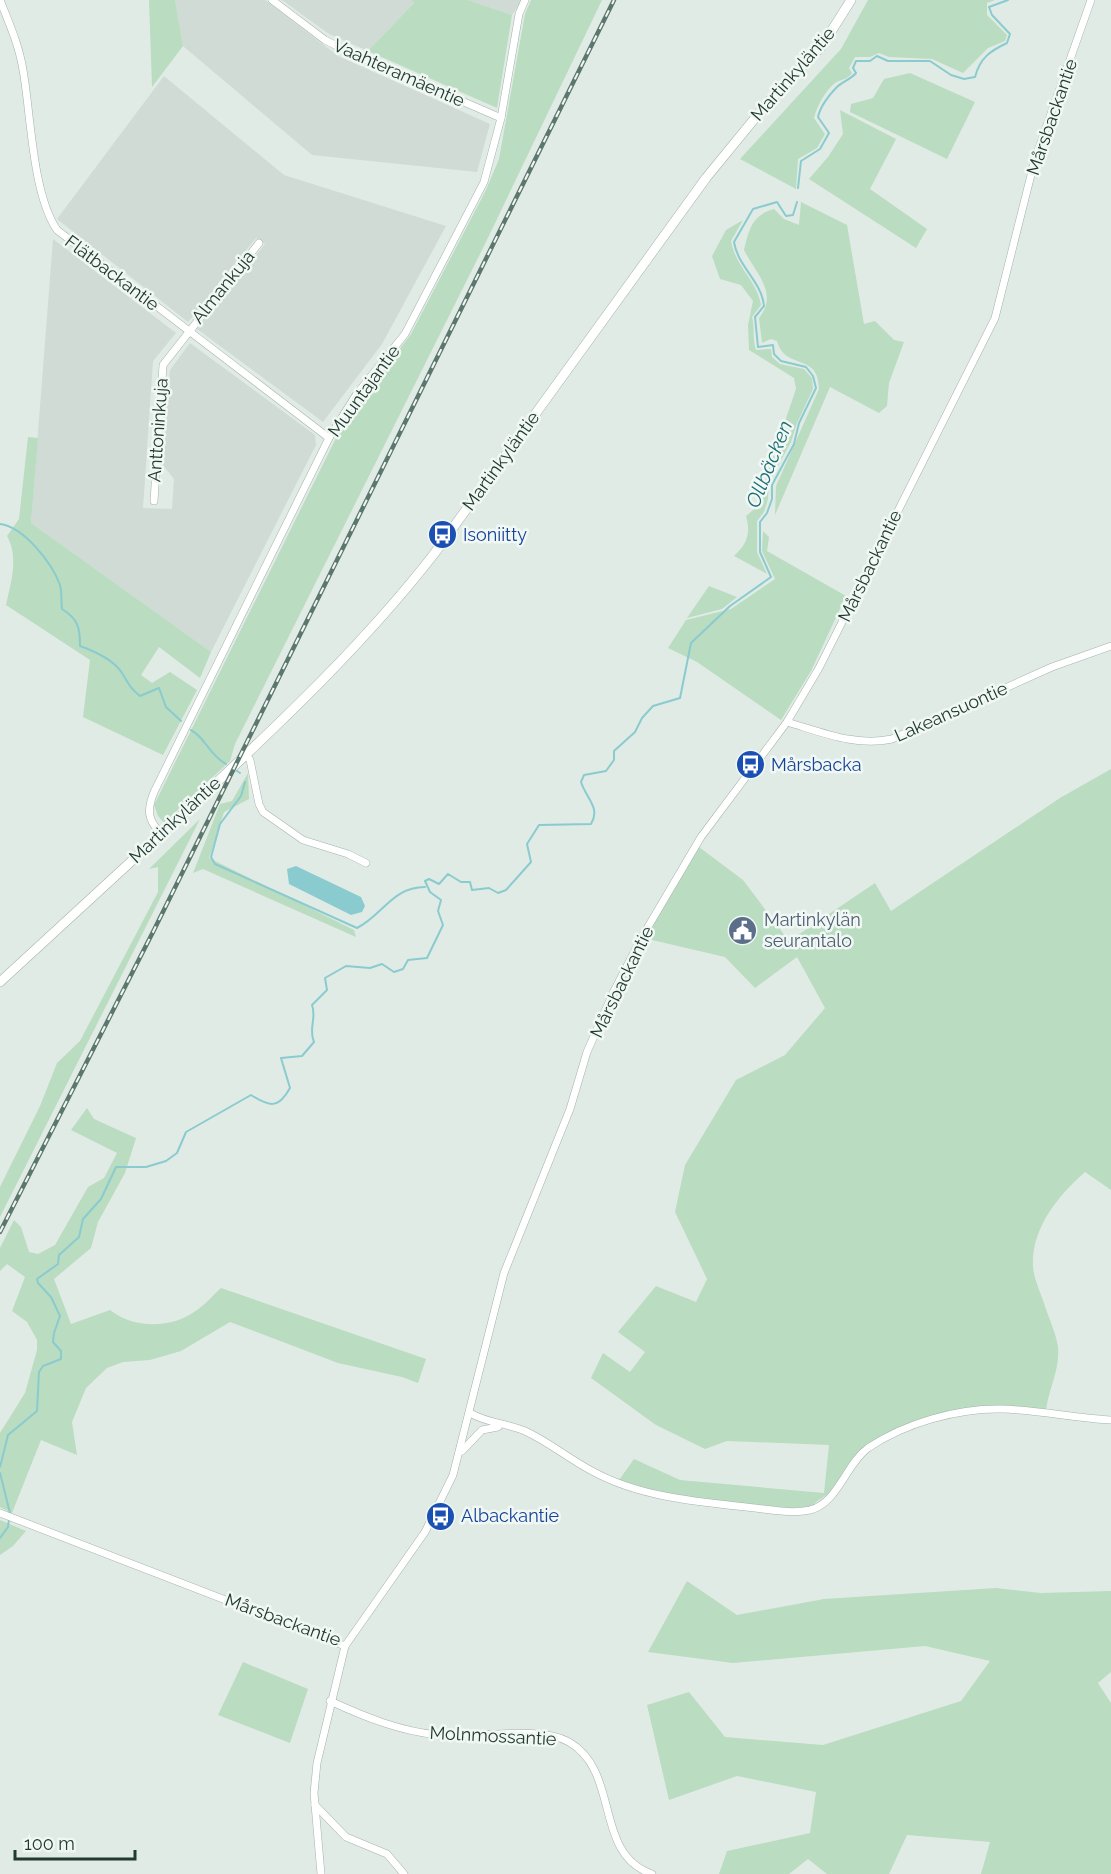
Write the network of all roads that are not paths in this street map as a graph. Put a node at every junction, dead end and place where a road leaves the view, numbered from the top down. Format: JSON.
{"nodes":[{"id":1,"x":0,"y":0,"type":"edge"},
{"id":2,"x":272,"y":0,"type":"edge"},
{"id":3,"x":525,"y":0,"type":"edge"},
{"id":4,"x":851,"y":0,"type":"edge"},
{"id":5,"x":1092,"y":0,"type":"edge"},
{"id":6,"x":501,"y":118,"type":"junction"},
{"id":7,"x":259,"y":243,"type":"dead end"},
{"id":8,"x":188,"y":331,"type":"junction"},
{"id":9,"x":329,"y":438,"type":"junction"},
{"id":10,"x":154,"y":501,"type":"dead end"},
{"id":11,"x":1111,"y":646,"type":"edge"},
{"id":12,"x":787,"y":722,"type":"junction"},
{"id":13,"x":246,"y":754,"type":"junction"},
{"id":14,"x":161,"y":834,"type":"junction"},
{"id":15,"x":366,"y":863,"type":"dead end"},
{"id":16,"x":0,"y":982,"type":"edge"},
{"id":17,"x":470,"y":1413,"type":"junction"},
{"id":18,"x":1111,"y":1420,"type":"edge"},
{"id":19,"x":501,"y":1426,"type":"junction"},
{"id":20,"x":460,"y":1454,"type":"junction"},
{"id":21,"x":2,"y":1514,"type":"edge"},
{"id":22,"x":345,"y":1646,"type":"junction"},
{"id":23,"x":330,"y":1701,"type":"junction"},
{"id":24,"x":315,"y":1805,"type":"junction"},
{"id":25,"x":638,"y":1872,"type":"edge"},
{"id":26,"x":321,"y":1874,"type":"edge"},
{"id":27,"x":405,"y":1874,"type":"edge"},
{"id":28,"x":652,"y":1874,"type":"edge"}],
"edges":[{"from":1,"to":8,"type":"street","name":"Flätbackantie"},
{"from":2,"to":6,"type":"street","name":"Vaahteramäentie"},
{"from":3,"to":6,"type":"street","name":"Muuntajantie"},
{"from":4,"to":13,"type":"street","name":"Martinkyläntie"},
{"from":5,"to":12,"type":"street","name":"Mårsbackantie"},
{"from":6,"to":9,"type":"street","name":"Muuntajantie"},
{"from":7,"to":8,"type":"street","name":"Almankuja"},
{"from":8,"to":9,"type":"street","name":"Flätbackantie"},
{"from":8,"to":10,"type":"street","name":"Anttoninkuja"},
{"from":9,"to":14,"type":"street","name":"Muuntajantie"},
{"from":11,"to":12,"type":"street","name":"Lakeansuontie"},
{"from":12,"to":17,"type":"street","name":"Mårsbackantie"},
{"from":13,"to":14,"type":"street","name":"Martinkyläntie"},
{"from":13,"to":15,"type":"street"},
{"from":14,"to":16,"type":"street","name":"Martinkyläntie"},
{"from":17,"to":19,"type":"street"},
{"from":17,"to":20,"type":"street","name":"Mårsbackantie"},
{"from":18,"to":19,"type":"street"},
{"from":19,"to":20,"type":"street"},
{"from":20,"to":22,"type":"street","name":"Mårsbackantie"},
{"from":21,"to":22,"type":"street","name":"Mårsbackantie"},
{"from":22,"to":23,"type":"street"},
{"from":23,"to":24,"type":"street"},
{"from":23,"to":25,"type":"street","name":"Molnmossantie"},
{"from":24,"to":26,"type":"street"},
{"from":24,"to":27,"type":"street"},
{"from":25,"to":28,"type":"street","name":"Molnmossantie"}]}
